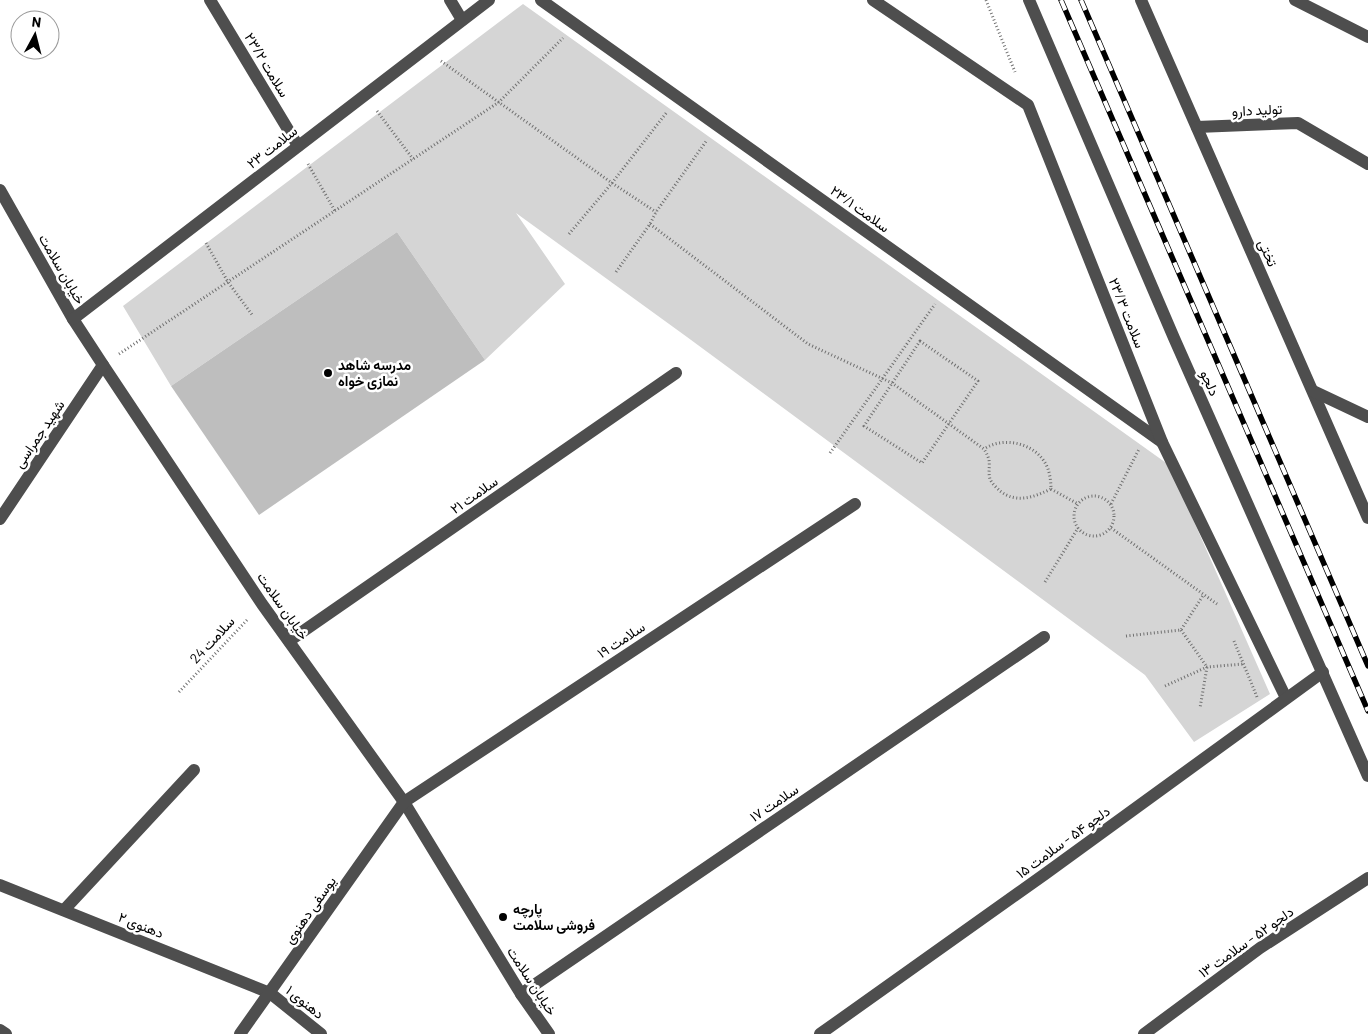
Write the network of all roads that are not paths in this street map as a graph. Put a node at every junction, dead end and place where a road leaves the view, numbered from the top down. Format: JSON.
{"nodes":[{"id":1,"x":210,"y":0,"type":"edge"},
{"id":2,"x":450,"y":0,"type":"edge"},
{"id":3,"x":489,"y":0,"type":"edge"},
{"id":4,"x":541,"y":0,"type":"edge"},
{"id":5,"x":873,"y":0,"type":"edge"},
{"id":6,"x":1029,"y":0,"type":"edge"},
{"id":7,"x":1141,"y":0,"type":"edge"},
{"id":8,"x":1296,"y":0,"type":"edge"},
{"id":9,"x":462,"y":20,"type":"junction"},
{"id":10,"x":1368,"y":37,"type":"edge"},
{"id":11,"x":1197,"y":128,"type":"junction"},
{"id":12,"x":298,"y":146,"type":"junction"},
{"id":13,"x":1368,"y":164,"type":"edge"},
{"id":14,"x":0,"y":190,"type":"edge"},
{"id":15,"x":73,"y":319,"type":"junction"},
{"id":16,"x":103,"y":365,"type":"junction"},
{"id":17,"x":676,"y":373,"type":"dead end"},
{"id":18,"x":1313,"y":392,"type":"junction"},
{"id":19,"x":1368,"y":417,"type":"edge"},
{"id":20,"x":1162,"y":442,"type":"junction"},
{"id":21,"x":854,"y":504,"type":"dead end"},
{"id":22,"x":1368,"y":518,"type":"edge"},
{"id":23,"x":0,"y":519,"type":"edge"},
{"id":24,"x":1044,"y":637,"type":"dead end"},
{"id":25,"x":289,"y":641,"type":"junction"},
{"id":26,"x":1323,"y":672,"type":"junction"},
{"id":27,"x":1286,"y":698,"type":"junction"},
{"id":28,"x":194,"y":770,"type":"dead end"},
{"id":29,"x":1368,"y":776,"type":"edge"},
{"id":30,"x":404,"y":802,"type":"junction"},
{"id":31,"x":1368,"y":878,"type":"edge"},
{"id":32,"x":0,"y":885,"type":"edge"},
{"id":33,"x":64,"y":910,"type":"junction"},
{"id":34,"x":270,"y":993,"type":"junction"},
{"id":35,"x":521,"y":994,"type":"junction"},
{"id":36,"x":0,"y":1030,"type":"edge"},
{"id":37,"x":6,"y":1034,"type":"edge"},
{"id":38,"x":240,"y":1034,"type":"edge"},
{"id":39,"x":321,"y":1034,"type":"edge"},
{"id":40,"x":549,"y":1034,"type":"edge"},
{"id":41,"x":820,"y":1034,"type":"edge"},
{"id":42,"x":1144,"y":1034,"type":"edge"}],
"edges":[{"from":1,"to":12,"type":"street","name":"سلامت ۲۳/۲"},
{"from":2,"to":9,"type":"street"},
{"from":3,"to":9,"type":"street","name":"سلامت ۲۳"},
{"from":4,"to":20,"type":"street","name":"سلامت ۲۳/۱"},
{"from":5,"to":20,"type":"street","name":"سلامت ۲۳/۳"},
{"from":6,"to":26,"type":"street","name":"دلجو"},
{"from":7,"to":11,"type":"street","name":"تختی"},
{"from":8,"to":10,"type":"street"},
{"from":9,"to":12,"type":"street","name":"سلامت ۲۳"},
{"from":11,"to":13,"type":"street","name":"تولید دارو"},
{"from":11,"to":18,"type":"street","name":"تختی"},
{"from":12,"to":15,"type":"street","name":"سلامت ۲۳"},
{"from":14,"to":15,"type":"street","name":"خیابان سلامت"},
{"from":15,"to":16,"type":"street","name":"خیابان سلامت"},
{"from":16,"to":23,"type":"street","name":"شهید جمراسی"},
{"from":16,"to":25,"type":"street","name":"خیابان سلامت"},
{"from":17,"to":25,"type":"street","name":"سلامت ۲۱"},
{"from":18,"to":19,"type":"street"},
{"from":18,"to":22,"type":"street","name":"تختی"},
{"from":20,"to":27,"type":"street","name":"سلامت ۲۳/۳"},
{"from":21,"to":30,"type":"street","name":"سلامت ۱۹"},
{"from":24,"to":35,"type":"street","name":"سلامت ۱۷"},
{"from":25,"to":30,"type":"street","name":"خیابان سلامت"},
{"from":26,"to":27,"type":"street","name":"دلجو ۵۴ - سلامت ۱۵"},
{"from":26,"to":29,"type":"street","name":"دلجو"},
{"from":27,"to":41,"type":"street","name":"دلجو ۵۴ - سلامت ۱۵"},
{"from":28,"to":33,"type":"street"},
{"from":30,"to":34,"type":"street","name":"یوسفی دهنوی"},
{"from":30,"to":35,"type":"street","name":"خیابان سلامت"},
{"from":31,"to":42,"type":"street","name":"دلجو ۵۲ - سلامت ۱۳"},
{"from":32,"to":33,"type":"street","name":"دهنوی ۲"},
{"from":33,"to":34,"type":"street","name":"دهنوی ۲"},
{"from":34,"to":38,"type":"street","name":"یوسفی دهنوی"},
{"from":34,"to":39,"type":"street","name":"دهنوی ۱"},
{"from":35,"to":40,"type":"street","name":"خیابان سلامت"},
{"from":36,"to":37,"type":"street"}]}
